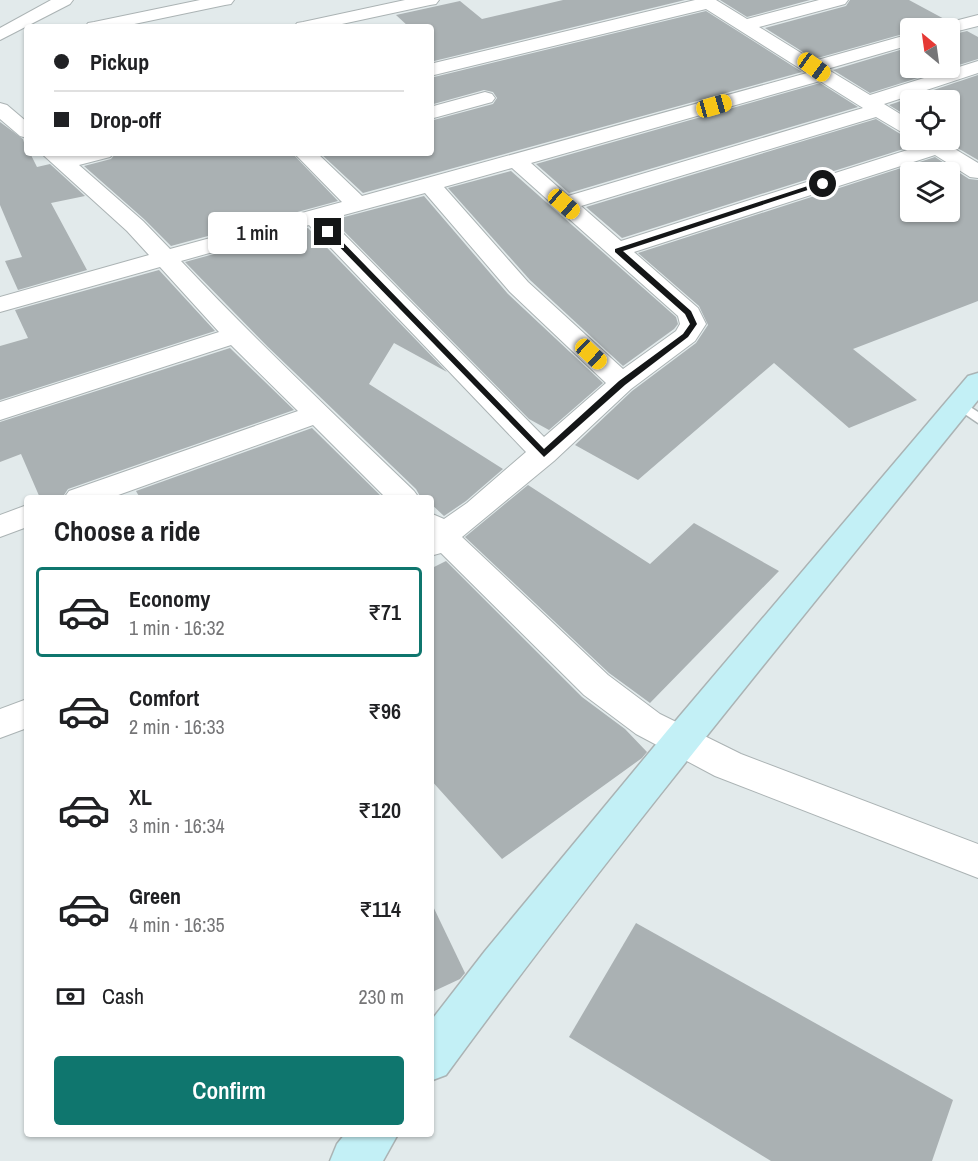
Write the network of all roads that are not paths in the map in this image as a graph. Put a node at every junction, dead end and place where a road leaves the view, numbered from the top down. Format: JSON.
{"nodes":[{"id":1,"x":64,"y":0,"type":"edge"},
{"id":2,"x":225,"y":0,"type":"edge"},
{"id":3,"x":430,"y":0,"type":"edge"},
{"id":4,"x":839,"y":0,"type":"edge"},
{"id":5,"x":706,"y":1,"type":"edge"},
{"id":6,"x":978,"y":20,"type":"edge"},
{"id":7,"x":109,"y":24,"type":"edge"},
{"id":8,"x":317,"y":24,"type":"edge"},
{"id":9,"x":745,"y":25,"type":"junction"},
{"id":10,"x":960,"y":25,"type":"edge"},
{"id":11,"x":0,"y":34,"type":"edge"},
{"id":12,"x":24,"y":38,"type":"edge"},
{"id":13,"x":900,"y":42,"type":"edge"},
{"id":14,"x":978,"y":67,"type":"edge"},
{"id":15,"x":434,"y":69,"type":"edge"},
{"id":16,"x":819,"y":70,"type":"junction"},
{"id":17,"x":485,"y":98,"type":"dead end"},
{"id":18,"x":875,"y":105,"type":"junction"},
{"id":19,"x":0,"y":109,"type":"edge"},
{"id":20,"x":434,"y":112,"type":"edge"},
{"id":21,"x":900,"y":122,"type":"edge"},
{"id":22,"x":24,"y":129,"type":"edge"},
{"id":23,"x":911,"y":150,"type":"edge"},
{"id":24,"x":942,"y":150,"type":"edge"},
{"id":25,"x":75,"y":156,"type":"edge"},
{"id":26,"x":308,"y":156,"type":"edge"},
{"id":27,"x":57,"y":158,"type":"edge"},
{"id":28,"x":517,"y":162,"type":"junction"},
{"id":29,"x":978,"y":172,"type":"edge"},
{"id":30,"x":431,"y":186,"type":"junction"},
{"id":31,"x":357,"y":204,"type":"junction"},
{"id":32,"x":564,"y":204,"type":"junction"},
{"id":33,"x":314,"y":217,"type":"junction"},
{"id":34,"x":618,"y":250,"type":"junction"},
{"id":35,"x":162,"y":258,"type":"junction"},
{"id":36,"x":0,"y":305,"type":"edge"},
{"id":37,"x":236,"y":335,"type":"junction"},
{"id":38,"x":622,"y":383,"type":"junction"},
{"id":39,"x":972,"y":402,"type":"edge"},
{"id":40,"x":0,"y":411,"type":"edge"},
{"id":41,"x":319,"y":413,"type":"junction"},
{"id":42,"x":544,"y":454,"type":"junction"},
{"id":43,"x":87,"y":495,"type":"edge"},
{"id":44,"x":401,"y":495,"type":"edge"},
{"id":45,"x":24,"y":517,"type":"edge"},
{"id":46,"x":0,"y":526,"type":"edge"},
{"id":47,"x":435,"y":535,"type":"edge"},
{"id":48,"x":24,"y":714,"type":"edge"},
{"id":49,"x":0,"y":724,"type":"edge"},
{"id":50,"x":680,"y":742,"type":"junction"},
{"id":51,"x":978,"y":861,"type":"edge"},
{"id":52,"x":434,"y":1054,"type":"edge"},
{"id":53,"x":372,"y":1137,"type":"edge"},
{"id":54,"x":354,"y":1161,"type":"edge"}],
"edges":[{"from":1,"to":11,"type":"street"},
{"from":2,"to":7,"type":"street"},
{"from":3,"to":8,"type":"street"},
{"from":4,"to":9,"type":"street"},
{"from":5,"to":9,"type":"street"},
{"from":5,"to":15,"type":"street"},
{"from":6,"to":10,"type":"street"},
{"from":9,"to":16,"type":"street"},
{"from":11,"to":12,"type":"street"},
{"from":13,"to":16,"type":"street"},
{"from":14,"to":18,"type":"street"},
{"from":16,"to":18,"type":"street"},
{"from":16,"to":28,"type":"street"},
{"from":17,"to":20,"type":"street"},
{"from":18,"to":21,"type":"street"},
{"from":18,"to":32,"type":"street"},
{"from":19,"to":22,"type":"street"},
{"from":23,"to":34,"type":"street"},
{"from":24,"to":29,"type":"street"},
{"from":25,"to":27,"type":"street"},
{"from":26,"to":31,"type":"street"},
{"from":27,"to":35,"type":"street"},
{"from":28,"to":30,"type":"street"},
{"from":28,"to":32,"type":"street"},
{"from":30,"to":31,"type":"street"},
{"from":30,"to":38,"type":"street"},
{"from":31,"to":33,"type":"street"},
{"from":32,"to":34,"type":"street"},
{"from":33,"to":35,"type":"street"},
{"from":33,"to":42,"type":"street"},
{"from":34,"to":38,"type":"street"},
{"from":35,"to":36,"type":"street"},
{"from":35,"to":37,"type":"street"},
{"from":37,"to":40,"type":"street"},
{"from":37,"to":41,"type":"street"},
{"from":38,"to":42,"type":"street"},
{"from":39,"to":50,"type":"street"},
{"from":41,"to":43,"type":"street"},
{"from":41,"to":44,"type":"street"},
{"from":42,"to":47,"type":"street"},
{"from":45,"to":46,"type":"street"},
{"from":47,"to":50,"type":"street"},
{"from":48,"to":49,"type":"street"},
{"from":50,"to":51,"type":"street"},
{"from":50,"to":52,"type":"street"},
{"from":53,"to":54,"type":"street"}]}
